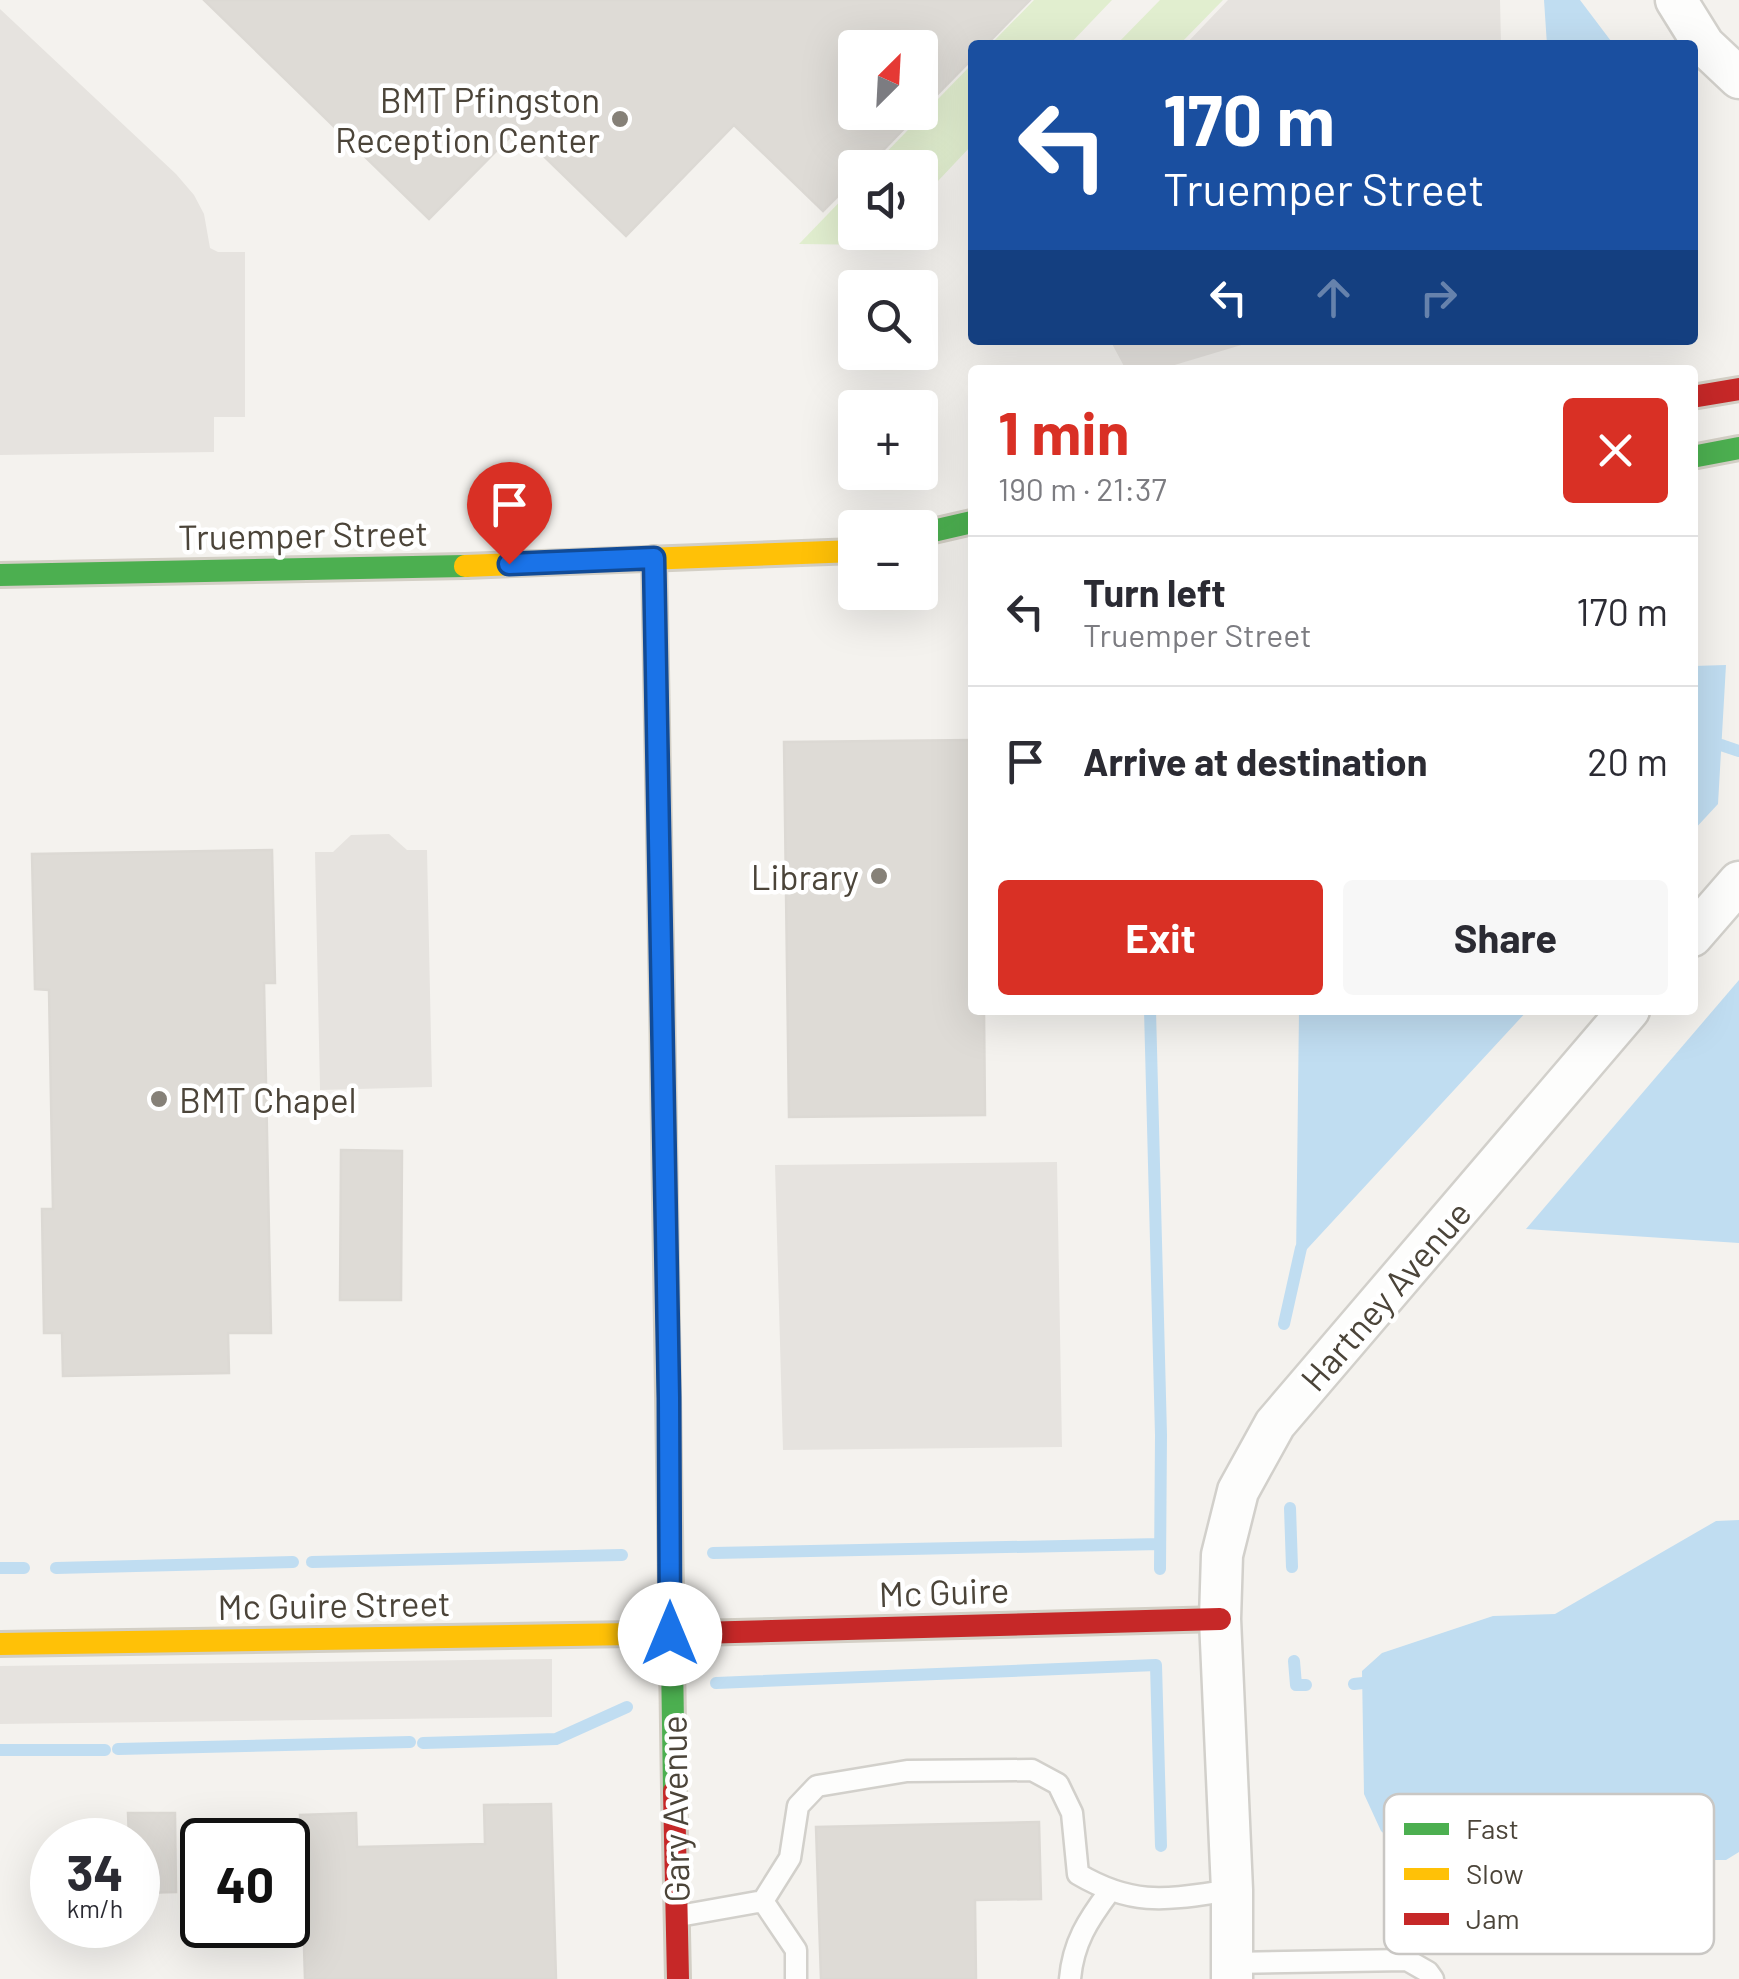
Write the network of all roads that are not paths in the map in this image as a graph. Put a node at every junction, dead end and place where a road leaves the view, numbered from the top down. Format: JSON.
{"nodes":[{"id":1,"x":1676,"y":0,"type":"edge"},
{"id":2,"x":1739,"y":78,"type":"edge"},
{"id":3,"x":1739,"y":388,"type":"edge"},
{"id":4,"x":1698,"y":396,"type":"edge"},
{"id":5,"x":1739,"y":448,"type":"edge"},
{"id":6,"x":1698,"y":456,"type":"edge"},
{"id":7,"x":968,"y":523,"type":"edge"},
{"id":8,"x":938,"y":530,"type":"edge"},
{"id":9,"x":838,"y":551,"type":"edge"},
{"id":10,"x":654,"y":558,"type":"junction"},
{"id":11,"x":0,"y":575,"type":"edge"},
{"id":12,"x":1739,"y":882,"type":"edge"},
{"id":13,"x":1698,"y":929,"type":"edge"},
{"id":14,"x":1625,"y":1015,"type":"edge"},
{"id":15,"x":1220,"y":1618,"type":"junction"},
{"id":16,"x":670,"y":1634,"type":"junction"},
{"id":17,"x":0,"y":1644,"type":"edge"},
{"id":18,"x":1232,"y":1890,"type":"junction"},
{"id":19,"x":1109,"y":1892,"type":"junction"},
{"id":20,"x":763,"y":1901,"type":"junction"},
{"id":21,"x":677,"y":1916,"type":"junction"},
{"id":22,"x":1232,"y":1971,"type":"edge"},
{"id":23,"x":678,"y":1979,"type":"edge"},
{"id":24,"x":796,"y":1979,"type":"edge"},
{"id":25,"x":1070,"y":1979,"type":"edge"},
{"id":26,"x":1434,"y":1979,"type":"edge"}],
"edges":[{"from":1,"to":2,"type":"street"},
{"from":3,"to":4,"type":"street"},
{"from":5,"to":6,"type":"street"},
{"from":7,"to":8,"type":"street"},
{"from":9,"to":10,"type":"street","name":"Truemper Street"},
{"from":10,"to":11,"type":"street","name":"Truemper Street"},
{"from":10,"to":16,"type":"street","name":"Gary Avenue"},
{"from":12,"to":13,"type":"street"},
{"from":14,"to":15,"type":"street","name":"Hartney Avenue"},
{"from":15,"to":16,"type":"street","name":"Mc Guire"},
{"from":15,"to":18,"type":"street"},
{"from":16,"to":17,"type":"street","name":"Mc Guire Street"},
{"from":16,"to":21,"type":"street","name":"Gary Avenue"},
{"from":18,"to":19,"type":"lane"},
{"from":18,"to":22,"type":"street"},
{"from":19,"to":20,"type":"lane"},
{"from":19,"to":25,"type":"lane"},
{"from":20,"to":21,"type":"lane"},
{"from":20,"to":24,"type":"lane"},
{"from":21,"to":23,"type":"street","name":"Gary Avenue"},
{"from":22,"to":26,"type":"lane"}]}
